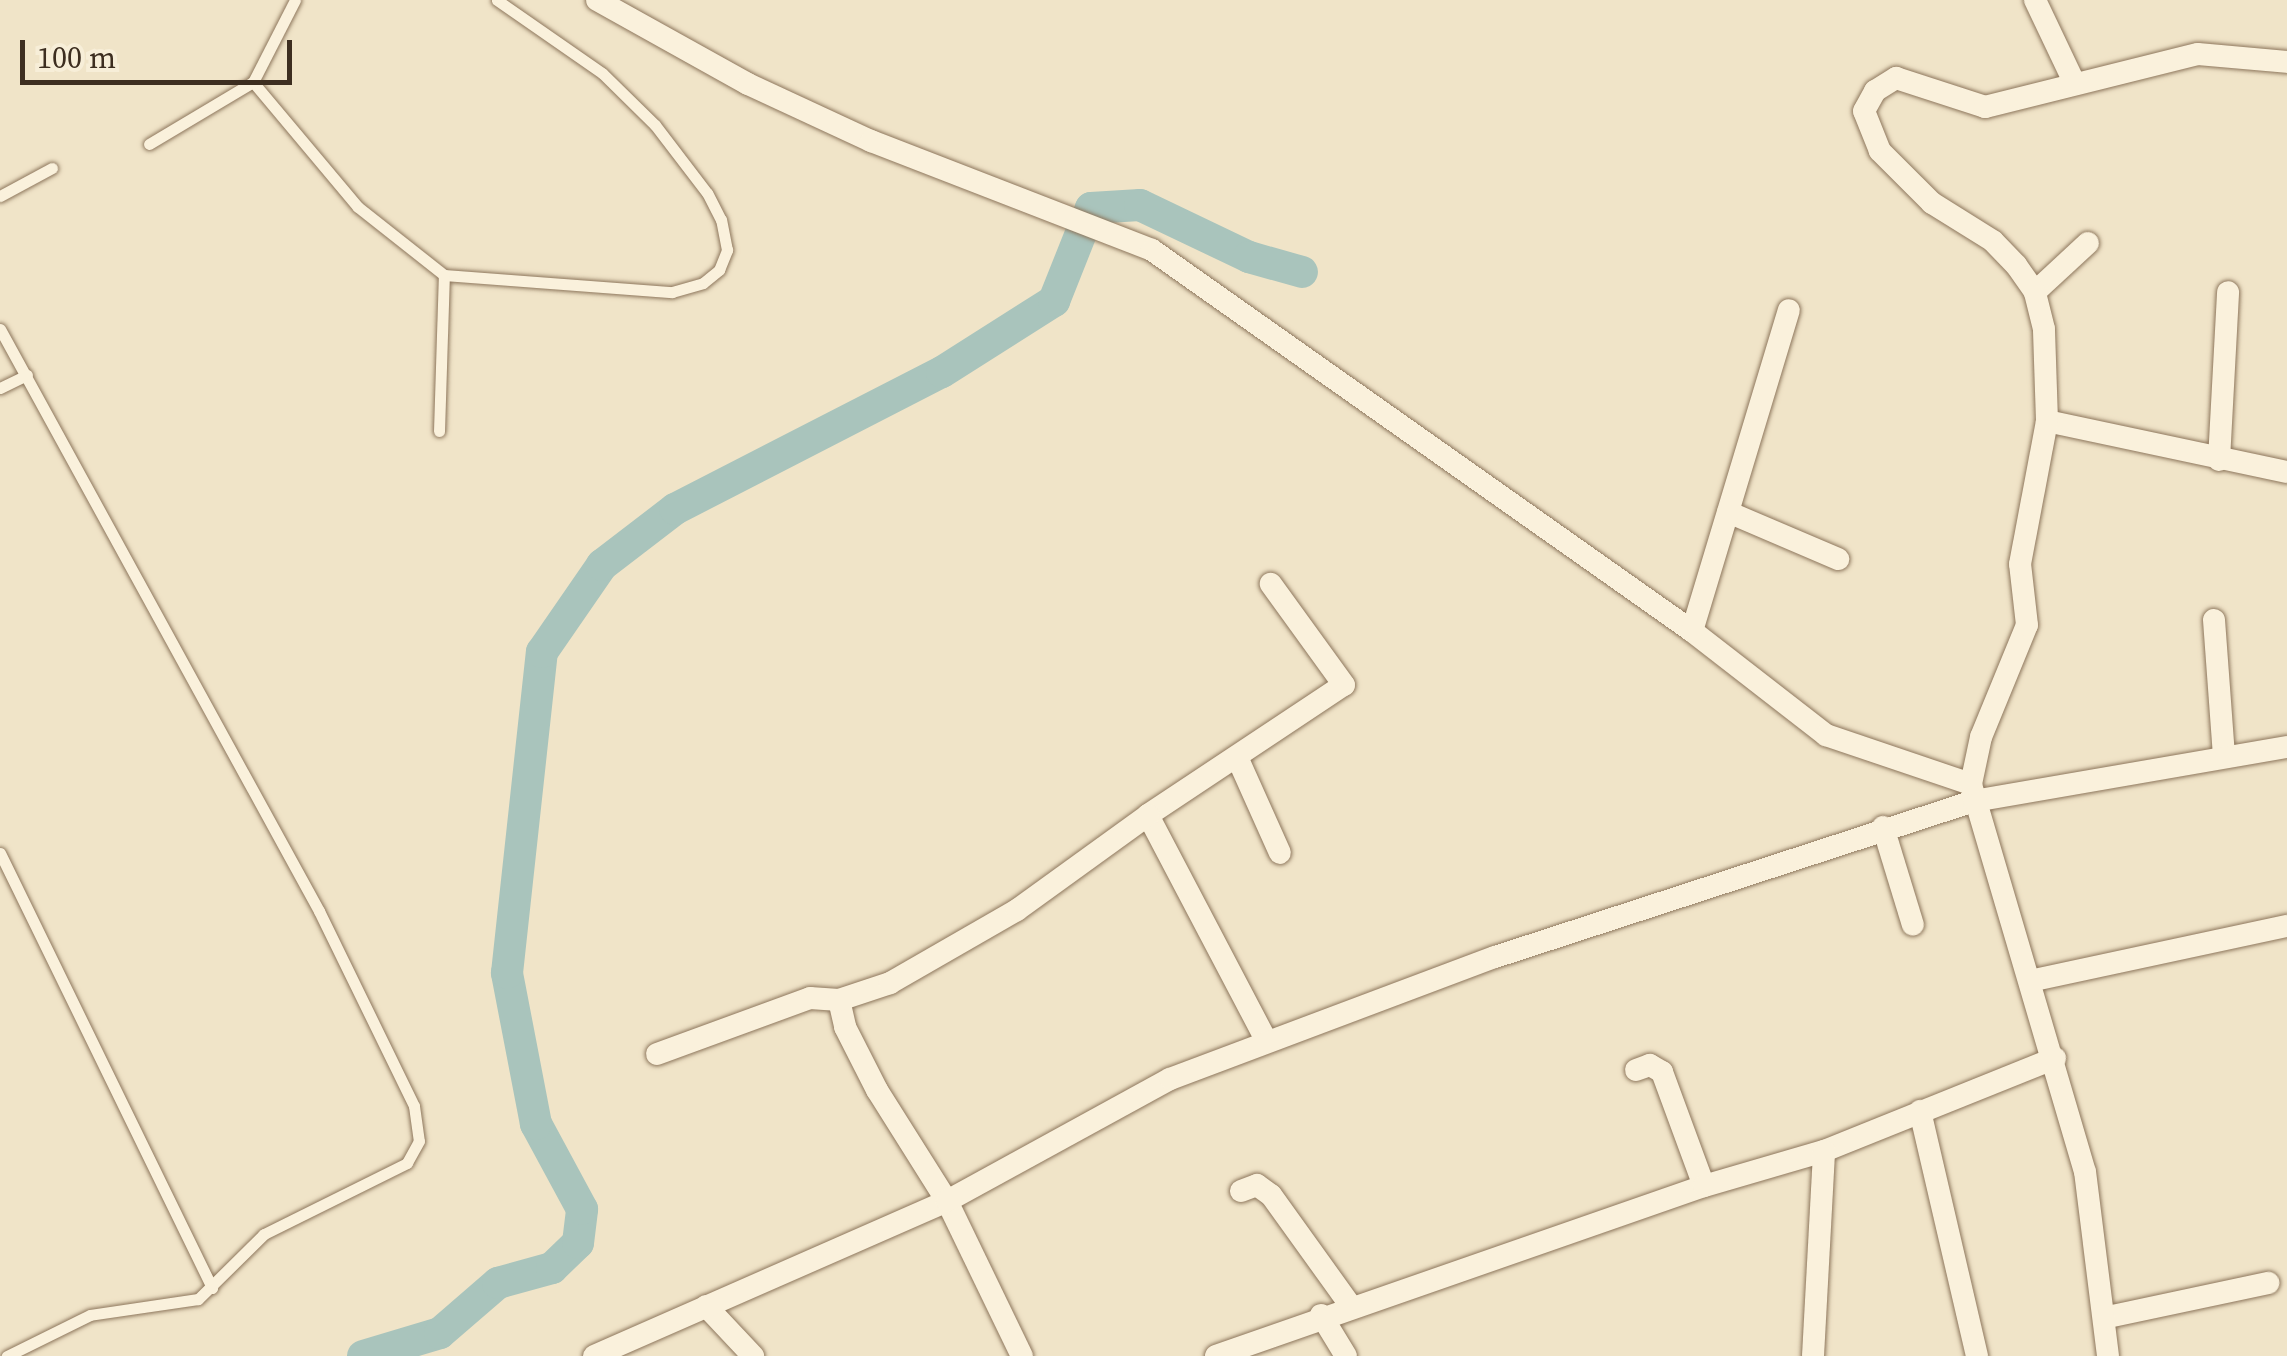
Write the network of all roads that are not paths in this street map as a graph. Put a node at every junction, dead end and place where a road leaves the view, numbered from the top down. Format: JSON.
{"nodes":[{"id":1,"x":295,"y":0,"type":"edge"},
{"id":2,"x":497,"y":0,"type":"edge"},
{"id":3,"x":597,"y":0,"type":"edge"},
{"id":4,"x":2035,"y":0,"type":"edge"},
{"id":5,"x":2287,"y":62,"type":"edge"},
{"id":6,"x":252,"y":82,"type":"junction"},
{"id":7,"x":2074,"y":82,"type":"junction"},
{"id":8,"x":148,"y":144,"type":"dead end"},
{"id":9,"x":52,"y":168,"type":"dead end"},
{"id":10,"x":0,"y":196,"type":"edge"},
{"id":11,"x":2088,"y":244,"type":"dead end"},
{"id":12,"x":444,"y":275,"type":"junction"},
{"id":13,"x":2035,"y":292,"type":"junction"},
{"id":14,"x":2228,"y":292,"type":"dead end"},
{"id":15,"x":1789,"y":310,"type":"dead end"},
{"id":16,"x":0,"y":329,"type":"edge"},
{"id":17,"x":26,"y":375,"type":"junction"},
{"id":18,"x":0,"y":388,"type":"edge"},
{"id":19,"x":2046,"y":421,"type":"junction"},
{"id":20,"x":438,"y":431,"type":"dead end"},
{"id":21,"x":2219,"y":460,"type":"junction"},
{"id":22,"x":2287,"y":472,"type":"edge"},
{"id":23,"x":1728,"y":512,"type":"junction"},
{"id":24,"x":1838,"y":559,"type":"dead end"},
{"id":25,"x":1271,"y":584,"type":"dead end"},
{"id":26,"x":2214,"y":620,"type":"dead end"},
{"id":27,"x":1692,"y":632,"type":"junction"},
{"id":28,"x":2287,"y":747,"type":"edge"},
{"id":29,"x":1237,"y":757,"type":"junction"},
{"id":30,"x":2224,"y":757,"type":"junction"},
{"id":31,"x":1972,"y":792,"type":"junction"},
{"id":32,"x":1148,"y":815,"type":"junction"},
{"id":33,"x":1884,"y":827,"type":"junction"},
{"id":34,"x":0,"y":852,"type":"edge"},
{"id":35,"x":1280,"y":853,"type":"dead end"},
{"id":36,"x":1914,"y":925,"type":"dead end"},
{"id":37,"x":2287,"y":926,"type":"edge"},
{"id":38,"x":2030,"y":981,"type":"junction"},
{"id":39,"x":839,"y":1000,"type":"junction"},
{"id":40,"x":1266,"y":1040,"type":"junction"},
{"id":41,"x":658,"y":1054,"type":"dead end"},
{"id":42,"x":2055,"y":1058,"type":"junction"},
{"id":43,"x":1636,"y":1070,"type":"dead end"},
{"id":44,"x":1920,"y":1112,"type":"junction"},
{"id":45,"x":1824,"y":1151,"type":"junction"},
{"id":46,"x":1704,"y":1186,"type":"junction"},
{"id":47,"x":1240,"y":1191,"type":"dead end"},
{"id":48,"x":947,"y":1201,"type":"junction"},
{"id":49,"x":2268,"y":1283,"type":"dead end"},
{"id":50,"x":212,"y":1288,"type":"junction"},
{"id":51,"x":1350,"y":1305,"type":"junction"},
{"id":52,"x":706,"y":1306,"type":"junction"},
{"id":53,"x":1321,"y":1315,"type":"junction"},
{"id":54,"x":2108,"y":1317,"type":"junction"},
{"id":55,"x":8,"y":1356,"type":"edge"},
{"id":56,"x":594,"y":1356,"type":"edge"},
{"id":57,"x":754,"y":1356,"type":"edge"},
{"id":58,"x":1022,"y":1356,"type":"edge"},
{"id":59,"x":1216,"y":1356,"type":"edge"},
{"id":60,"x":1346,"y":1356,"type":"edge"},
{"id":61,"x":1813,"y":1356,"type":"edge"},
{"id":62,"x":1977,"y":1356,"type":"edge"},
{"id":63,"x":2108,"y":1356,"type":"edge"}],
"edges":[{"from":1,"to":6,"type":"lane"},
{"from":2,"to":12,"type":"lane"},
{"from":3,"to":27,"type":"street"},
{"from":4,"to":7,"type":"street"},
{"from":5,"to":7,"type":"street"},
{"from":6,"to":8,"type":"lane"},
{"from":6,"to":12,"type":"lane"},
{"from":7,"to":13,"type":"street"},
{"from":9,"to":10,"type":"lane"},
{"from":11,"to":13,"type":"street"},
{"from":12,"to":20,"type":"lane"},
{"from":13,"to":19,"type":"street"},
{"from":14,"to":21,"type":"street"},
{"from":15,"to":23,"type":"street"},
{"from":16,"to":17,"type":"lane"},
{"from":17,"to":18,"type":"lane"},
{"from":17,"to":50,"type":"lane"},
{"from":19,"to":21,"type":"street"},
{"from":19,"to":31,"type":"street"},
{"from":21,"to":22,"type":"street"},
{"from":23,"to":24,"type":"street"},
{"from":23,"to":27,"type":"street"},
{"from":25,"to":29,"type":"street"},
{"from":26,"to":30,"type":"street"},
{"from":27,"to":31,"type":"street"},
{"from":28,"to":30,"type":"street"},
{"from":29,"to":32,"type":"street"},
{"from":29,"to":35,"type":"street"},
{"from":30,"to":31,"type":"street"},
{"from":31,"to":33,"type":"street"},
{"from":31,"to":38,"type":"street"},
{"from":32,"to":39,"type":"street"},
{"from":32,"to":40,"type":"street"},
{"from":33,"to":36,"type":"street"},
{"from":33,"to":40,"type":"street"},
{"from":34,"to":50,"type":"lane"},
{"from":37,"to":38,"type":"street"},
{"from":38,"to":42,"type":"street"},
{"from":39,"to":41,"type":"street"},
{"from":39,"to":48,"type":"street"},
{"from":40,"to":48,"type":"street"},
{"from":42,"to":44,"type":"street"},
{"from":42,"to":54,"type":"street"},
{"from":43,"to":46,"type":"street"},
{"from":44,"to":45,"type":"street"},
{"from":44,"to":62,"type":"street"},
{"from":45,"to":46,"type":"street"},
{"from":45,"to":61,"type":"street"},
{"from":46,"to":51,"type":"street"},
{"from":47,"to":51,"type":"street"},
{"from":48,"to":52,"type":"street"},
{"from":48,"to":58,"type":"street"},
{"from":49,"to":54,"type":"street"},
{"from":50,"to":55,"type":"lane"},
{"from":51,"to":53,"type":"street"},
{"from":52,"to":56,"type":"street"},
{"from":52,"to":57,"type":"street"},
{"from":53,"to":59,"type":"street"},
{"from":53,"to":60,"type":"street"},
{"from":54,"to":63,"type":"street"}]}
